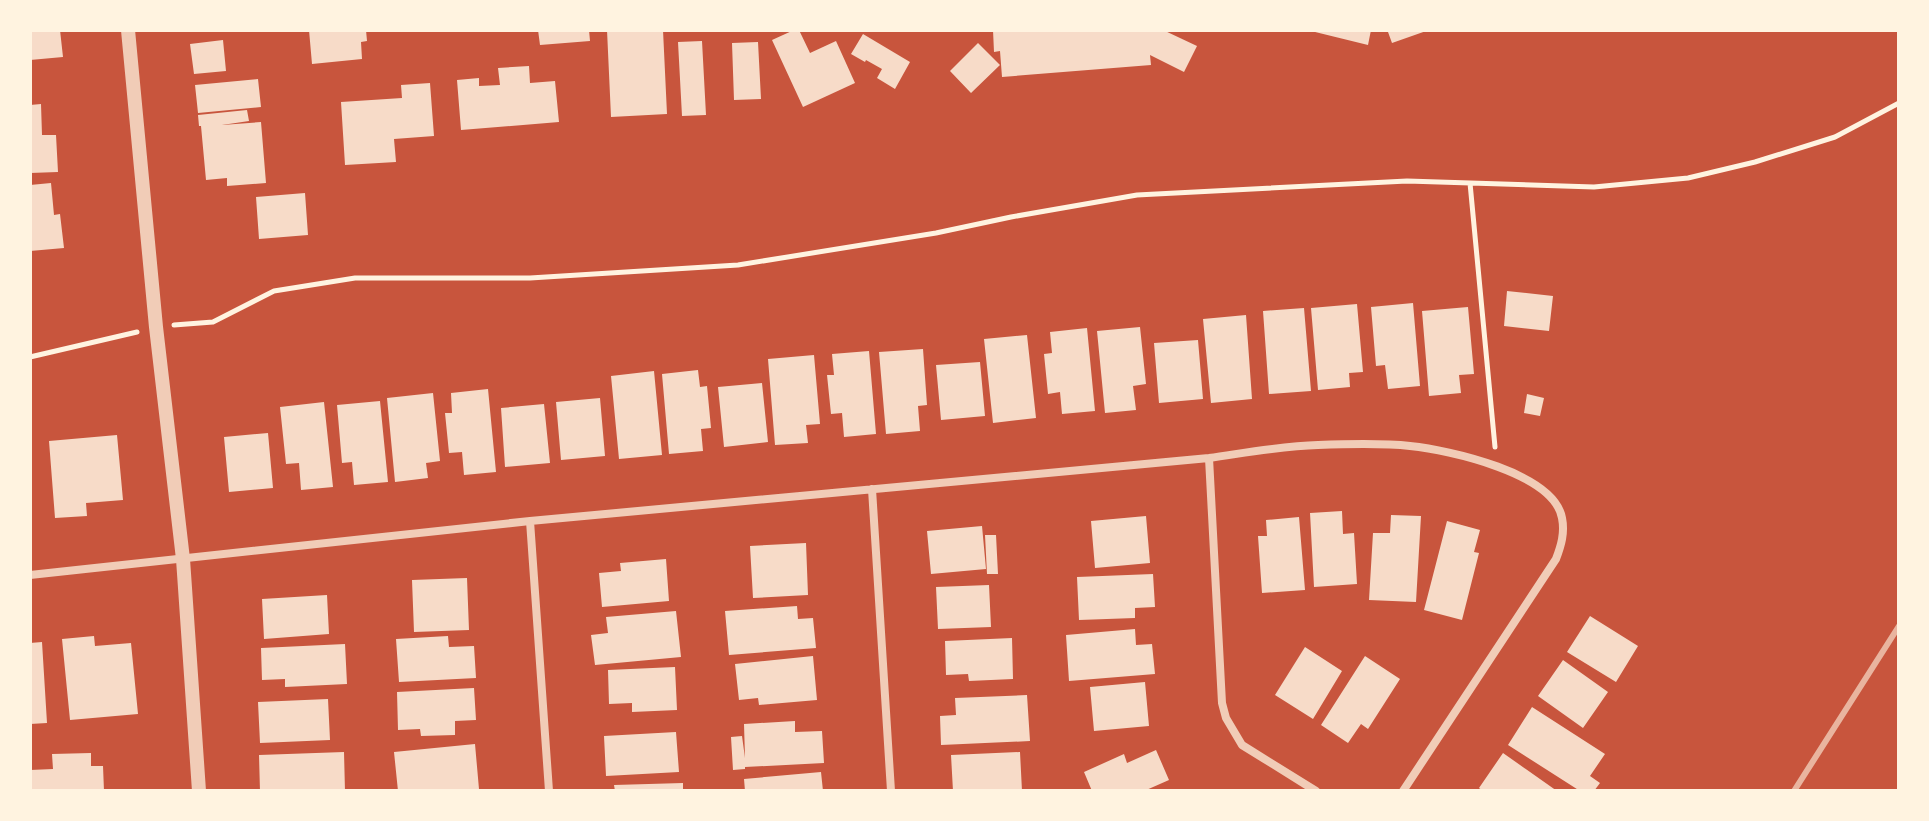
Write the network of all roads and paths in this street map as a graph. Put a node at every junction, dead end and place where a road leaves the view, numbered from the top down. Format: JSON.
{"nodes":[{"id":1,"x":128,"y":30,"type":"edge"},
{"id":2,"x":1899,"y":103,"type":"edge"},
{"id":3,"x":1470,"y":183,"type":"junction"},
{"id":4,"x":156,"y":327,"type":"junction"},
{"id":5,"x":30,"y":357,"type":"edge"},
{"id":6,"x":1495,"y":447,"type":"dead end"},
{"id":7,"x":1209,"y":458,"type":"junction"},
{"id":8,"x":872,"y":489,"type":"junction"},
{"id":9,"x":530,"y":521,"type":"junction"},
{"id":10,"x":183,"y":559,"type":"junction"},
{"id":11,"x":30,"y":575,"type":"edge"},
{"id":12,"x":199,"y":791,"type":"edge"},
{"id":13,"x":549,"y":791,"type":"edge"},
{"id":14,"x":891,"y":791,"type":"edge"},
{"id":15,"x":1316,"y":791,"type":"edge"},
{"id":16,"x":1403,"y":791,"type":"edge"}],
"edges":[{"from":1,"to":4,"type":"street"},
{"from":2,"to":3,"type":"path"},
{"from":3,"to":4,"type":"path"},
{"from":3,"to":6,"type":"path"},
{"from":4,"to":5,"type":"path"},
{"from":4,"to":10,"type":"street"},
{"from":7,"to":8,"type":"street"},
{"from":7,"to":15,"type":"street"},
{"from":7,"to":16,"type":"street"},
{"from":8,"to":9,"type":"street"},
{"from":8,"to":14,"type":"street"},
{"from":9,"to":10,"type":"street"},
{"from":9,"to":13,"type":"street"},
{"from":10,"to":11,"type":"street"},
{"from":10,"to":12,"type":"street"}]}
